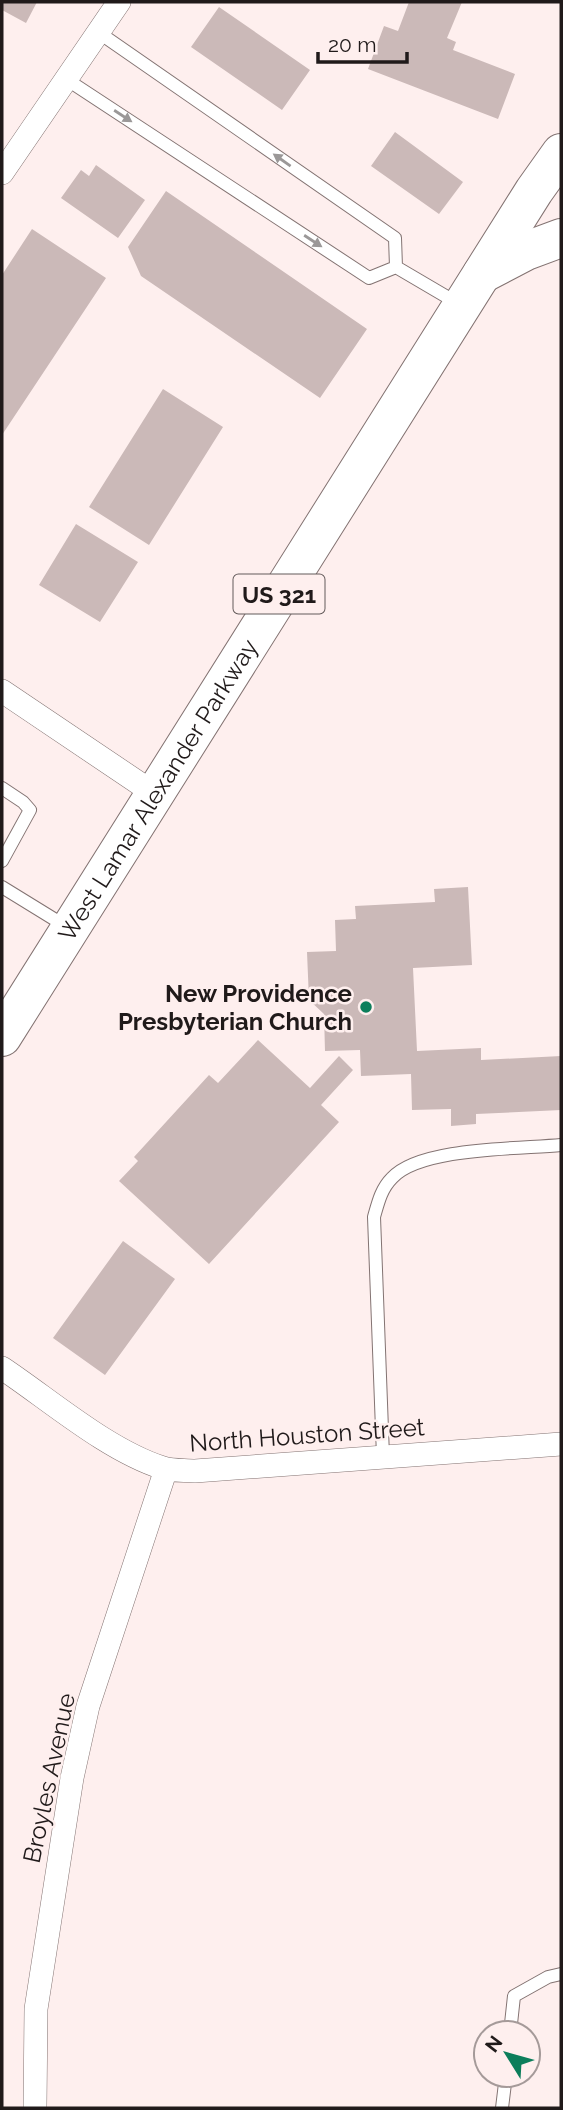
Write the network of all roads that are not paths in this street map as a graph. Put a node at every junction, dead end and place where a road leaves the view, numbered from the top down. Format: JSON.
{"nodes":[{"id":1,"x":119,"y":2,"type":"edge"},
{"id":2,"x":98,"y":33,"type":"junction"},
{"id":3,"x":66,"y":79,"type":"junction"},
{"id":4,"x":561,"y":153,"type":"edge"},
{"id":5,"x":2,"y":173,"type":"edge"},
{"id":6,"x":561,"y":238,"type":"edge"},
{"id":7,"x":396,"y":267,"type":"junction"},
{"id":8,"x":471,"y":290,"type":"junction"},
{"id":9,"x":2,"y":691,"type":"edge"},
{"id":10,"x":2,"y":788,"type":"edge"},
{"id":11,"x":155,"y":794,"type":"junction"},
{"id":12,"x":2,"y":861,"type":"edge"},
{"id":13,"x":2,"y":887,"type":"edge"},
{"id":14,"x":71,"y":929,"type":"junction"},
{"id":15,"x":2,"y":1037,"type":"edge"},
{"id":16,"x":561,"y":1146,"type":"edge"},
{"id":17,"x":2,"y":1368,"type":"edge"},
{"id":18,"x":561,"y":1444,"type":"edge"},
{"id":19,"x":383,"y":1456,"type":"junction"},
{"id":20,"x":166,"y":1469,"type":"junction"},
{"id":21,"x":561,"y":1974,"type":"edge"},
{"id":22,"x":512,"y":2019,"type":"edge"},
{"id":23,"x":504,"y":2089,"type":"edge"},
{"id":24,"x":35,"y":2108,"type":"edge"},
{"id":25,"x":502,"y":2108,"type":"edge"}],
"edges":[{"from":1,"to":2,"type":"street"},
{"from":2,"to":3,"type":"street"},
{"from":7,"to":2,"type":"lane","one_way":true},
{"from":3,"to":5,"type":"street"},
{"from":3,"to":7,"type":"lane","one_way":true},
{"from":4,"to":8,"type":"highway","name":"West Lamar Alexander Parkway","number":"US 321"},
{"from":6,"to":8,"type":"highway"},
{"from":7,"to":8,"type":"lane"},
{"from":8,"to":11,"type":"highway","name":"West Lamar Alexander Parkway","number":"US 321"},
{"from":9,"to":11,"type":"street"},
{"from":10,"to":12,"type":"lane"},
{"from":11,"to":14,"type":"highway","name":"West Lamar Alexander Parkway","number":"US 321"},
{"from":13,"to":14,"type":"lane"},
{"from":14,"to":15,"type":"highway","name":"West Lamar Alexander Parkway","number":"US 321"},
{"from":16,"to":19,"type":"lane"},
{"from":17,"to":20,"type":"street","name":"North Houston Street"},
{"from":18,"to":19,"type":"street","name":"North Houston Street"},
{"from":19,"to":20,"type":"street","name":"North Houston Street"},
{"from":20,"to":24,"type":"street","name":"Broyles Avenue"},
{"from":21,"to":22,"type":"lane"},
{"from":23,"to":25,"type":"lane"}]}
